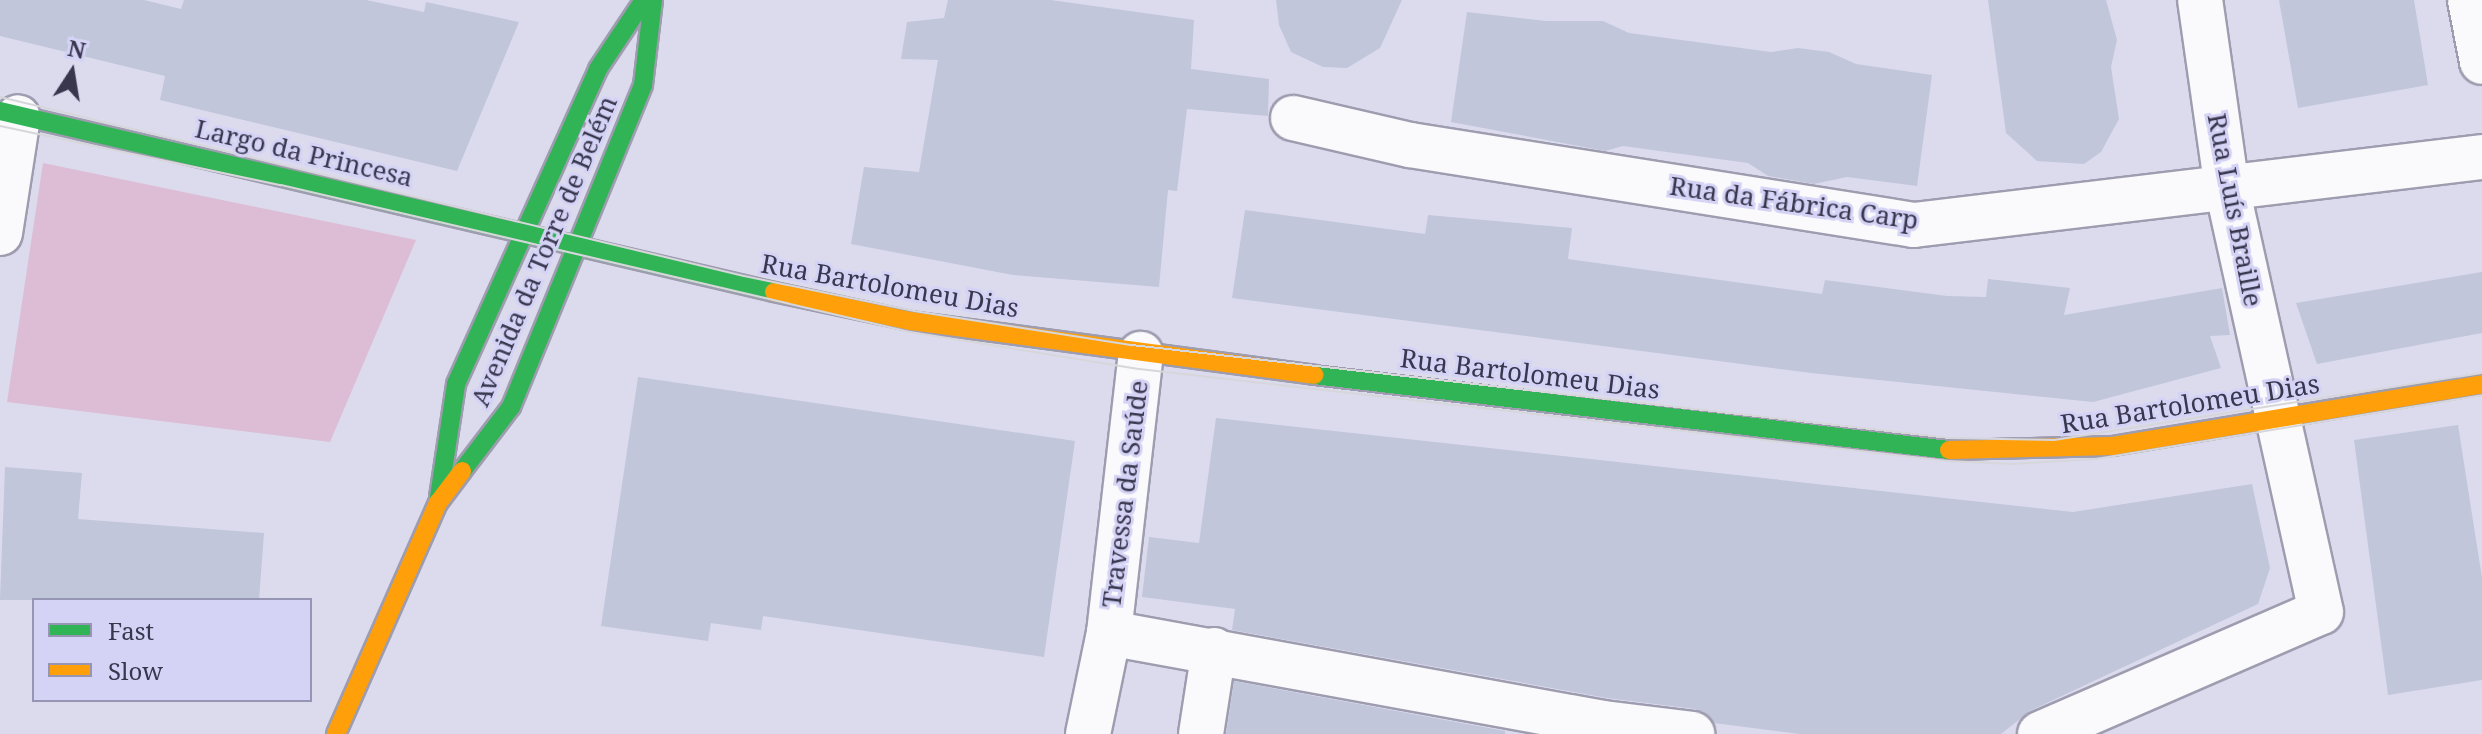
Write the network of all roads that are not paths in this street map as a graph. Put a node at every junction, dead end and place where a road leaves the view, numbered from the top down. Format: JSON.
{"nodes":[{"id":1,"x":644,"y":0,"type":"edge"},
{"id":2,"x":653,"y":0,"type":"edge"},
{"id":3,"x":2200,"y":0,"type":"edge"},
{"id":4,"x":2470,"y":0,"type":"edge"},
{"id":5,"x":2482,"y":62,"type":"edge"},
{"id":6,"x":9,"y":114,"type":"edge"},
{"id":7,"x":1293,"y":118,"type":"dead end"},
{"id":8,"x":2482,"y":157,"type":"edge"},
{"id":9,"x":2227,"y":189,"type":"junction"},
{"id":10,"x":0,"y":233,"type":"edge"},
{"id":11,"x":526,"y":234,"type":"junction"},
{"id":12,"x":576,"y":246,"type":"junction"},
{"id":13,"x":1141,"y":354,"type":"junction"},
{"id":14,"x":2482,"y":384,"type":"edge"},
{"id":15,"x":2280,"y":418,"type":"junction"},
{"id":16,"x":438,"y":503,"type":"junction"},
{"id":17,"x":1109,"y":633,"type":"junction"},
{"id":18,"x":1214,"y":650,"type":"junction"},
{"id":19,"x":336,"y":734,"type":"edge"},
{"id":20,"x":1088,"y":734,"type":"edge"},
{"id":21,"x":1201,"y":734,"type":"edge"},
{"id":22,"x":1692,"y":734,"type":"edge"},
{"id":23,"x":2040,"y":734,"type":"edge"}],
"edges":[{"from":1,"to":11,"type":"street","name":"Avenida da Torre de Belém"},
{"from":2,"to":12,"type":"street","name":"Avenida da Torre de Belém"},
{"from":3,"to":9,"type":"street","name":"Rua Luís Braille"},
{"from":4,"to":5,"type":"street"},
{"from":6,"to":10,"type":"street"},
{"from":6,"to":11,"type":"street","name":"Largo da Princesa"},
{"from":7,"to":9,"type":"street","name":"Rua da Fábrica Carp"},
{"from":8,"to":9,"type":"street","name":"Rua da Fábrica Carp"},
{"from":9,"to":15,"type":"street","name":"Rua Luís Braille"},
{"from":11,"to":12,"type":"street","name":"Largo da Princesa"},
{"from":11,"to":16,"type":"street","name":"Avenida da Torre de Belém"},
{"from":12,"to":13,"type":"street","name":"Rua Bartolomeu Dias"},
{"from":12,"to":16,"type":"street","name":"Avenida da Torre de Belém"},
{"from":13,"to":15,"type":"street","name":"Rua Bartolomeu Dias"},
{"from":13,"to":17,"type":"street","name":"Travessa da Saúde"},
{"from":14,"to":15,"type":"street","name":"Rua Bartolomeu Dias"},
{"from":15,"to":23,"type":"street","name":"Rua Luís Braille"},
{"from":16,"to":19,"type":"street","name":"Avenida da Torre de Belém"},
{"from":17,"to":18,"type":"street","name":"Travessa da Saúde"},
{"from":17,"to":20,"type":"street","name":"Travessa da Saúde"},
{"from":18,"to":21,"type":"street"},
{"from":18,"to":22,"type":"street","name":"Travessa da Saúde"}]}
